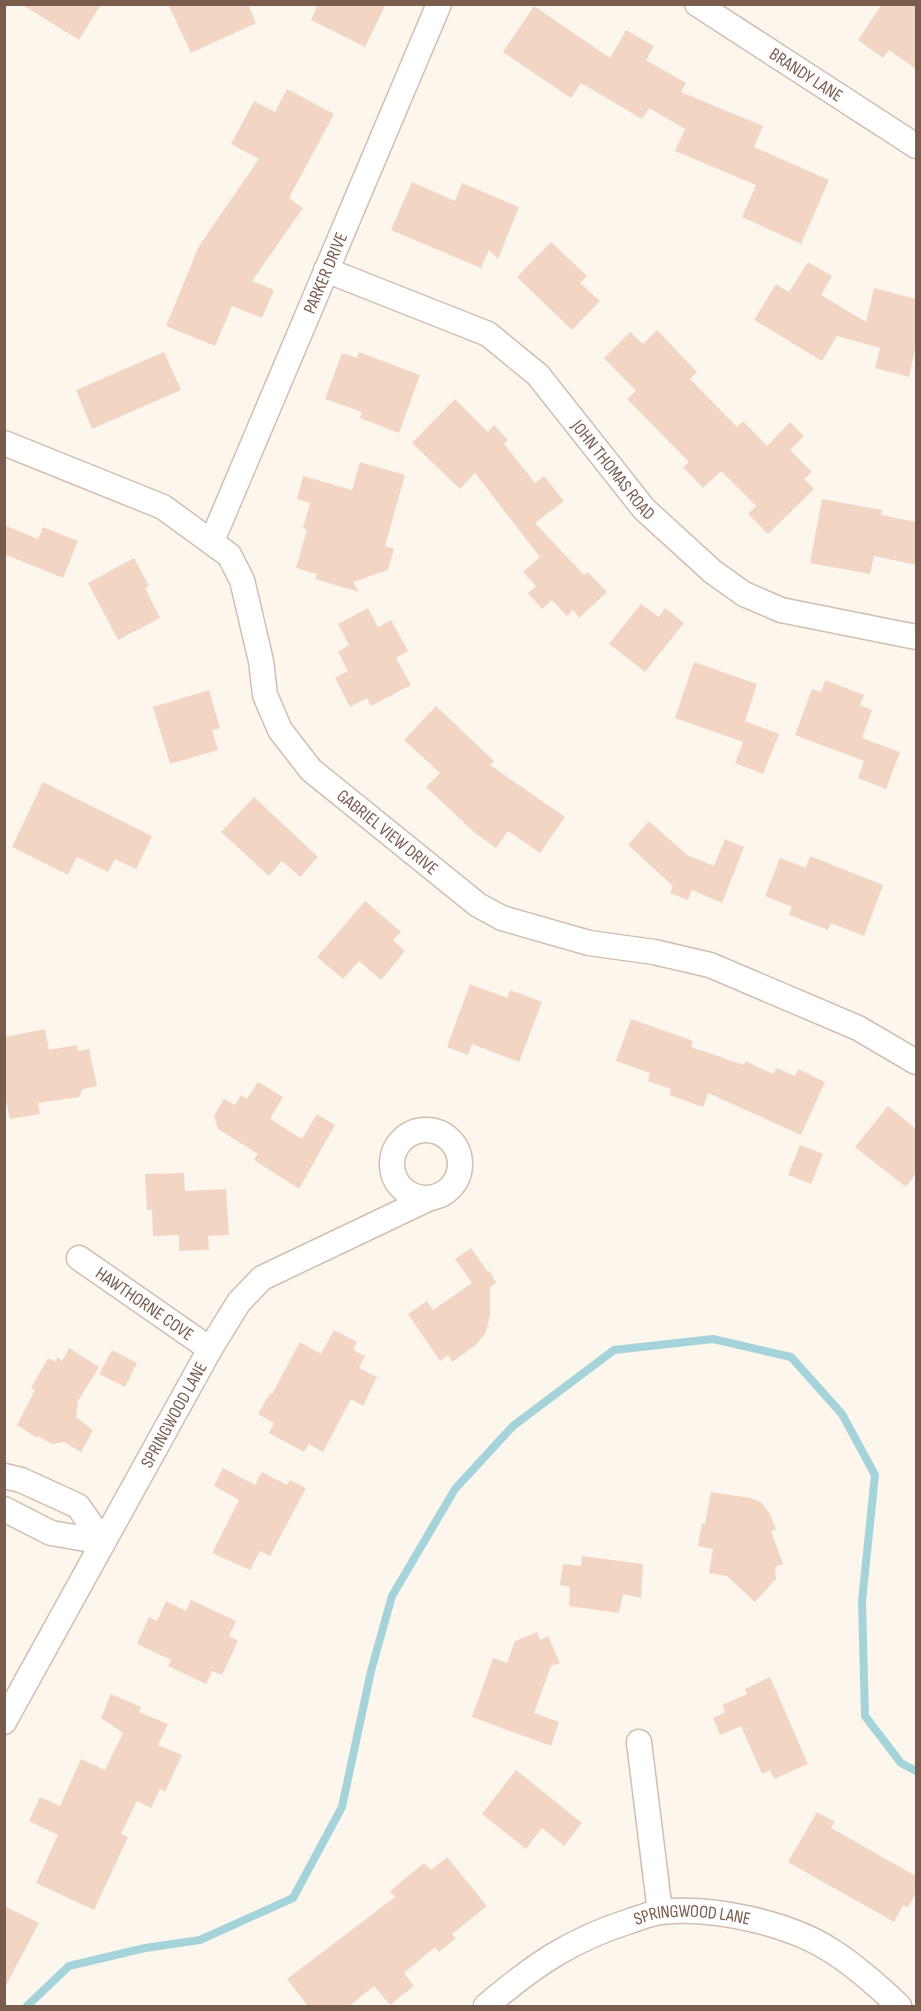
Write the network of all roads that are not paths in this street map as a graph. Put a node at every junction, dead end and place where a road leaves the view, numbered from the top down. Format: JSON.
{"nodes":[{"id":1,"x":439,"y":4,"type":"edge"},
{"id":2,"x":697,"y":4,"type":"edge"},
{"id":3,"x":916,"y":146,"type":"edge"},
{"id":4,"x":326,"y":270,"type":"junction"},
{"id":5,"x":4,"y":443,"type":"edge"},
{"id":6,"x":212,"y":541,"type":"junction"},
{"id":7,"x":916,"y":637,"type":"edge"},
{"id":8,"x":916,"y":1062,"type":"edge"},
{"id":9,"x":430,"y":1198,"type":"dead end"},
{"id":10,"x":79,"y":1258,"type":"dead end"},
{"id":11,"x":210,"y":1348,"type":"junction"},
{"id":12,"x":4,"y":1476,"type":"edge"},
{"id":13,"x":4,"y":1509,"type":"edge"},
{"id":14,"x":103,"y":1542,"type":"junction"},
{"id":15,"x":4,"y":1722,"type":"edge"},
{"id":16,"x":639,"y":1742,"type":"dead end"},
{"id":17,"x":660,"y":1912,"type":"junction"},
{"id":18,"x":486,"y":2007,"type":"edge"},
{"id":19,"x":898,"y":2007,"type":"edge"}],
"edges":[{"from":1,"to":4,"type":"street","name":"PARKER DRIVE"},
{"from":2,"to":3,"type":"street","name":"BRANDY LANE"},
{"from":4,"to":6,"type":"street","name":"PARKER DRIVE"},
{"from":4,"to":7,"type":"street","name":"JOHN THOMAS ROAD"},
{"from":5,"to":6,"type":"street","name":"GABRIEL VIEW DRIVE"},
{"from":6,"to":8,"type":"street","name":"GABRIEL VIEW DRIVE"},
{"from":9,"to":11,"type":"street","name":"SPRINGWOOD LANE"},
{"from":10,"to":11,"type":"street","name":"HAWTHORNE COVE"},
{"from":11,"to":14,"type":"street","name":"SPRINGWOOD LANE"},
{"from":12,"to":14,"type":"street"},
{"from":13,"to":14,"type":"street"},
{"from":14,"to":15,"type":"street","name":"SPRINGWOOD LANE"},
{"from":16,"to":17,"type":"street"},
{"from":17,"to":18,"type":"street","name":"SPRINGWOOD LANE"},
{"from":17,"to":19,"type":"street","name":"SPRINGWOOD LANE"}]}
